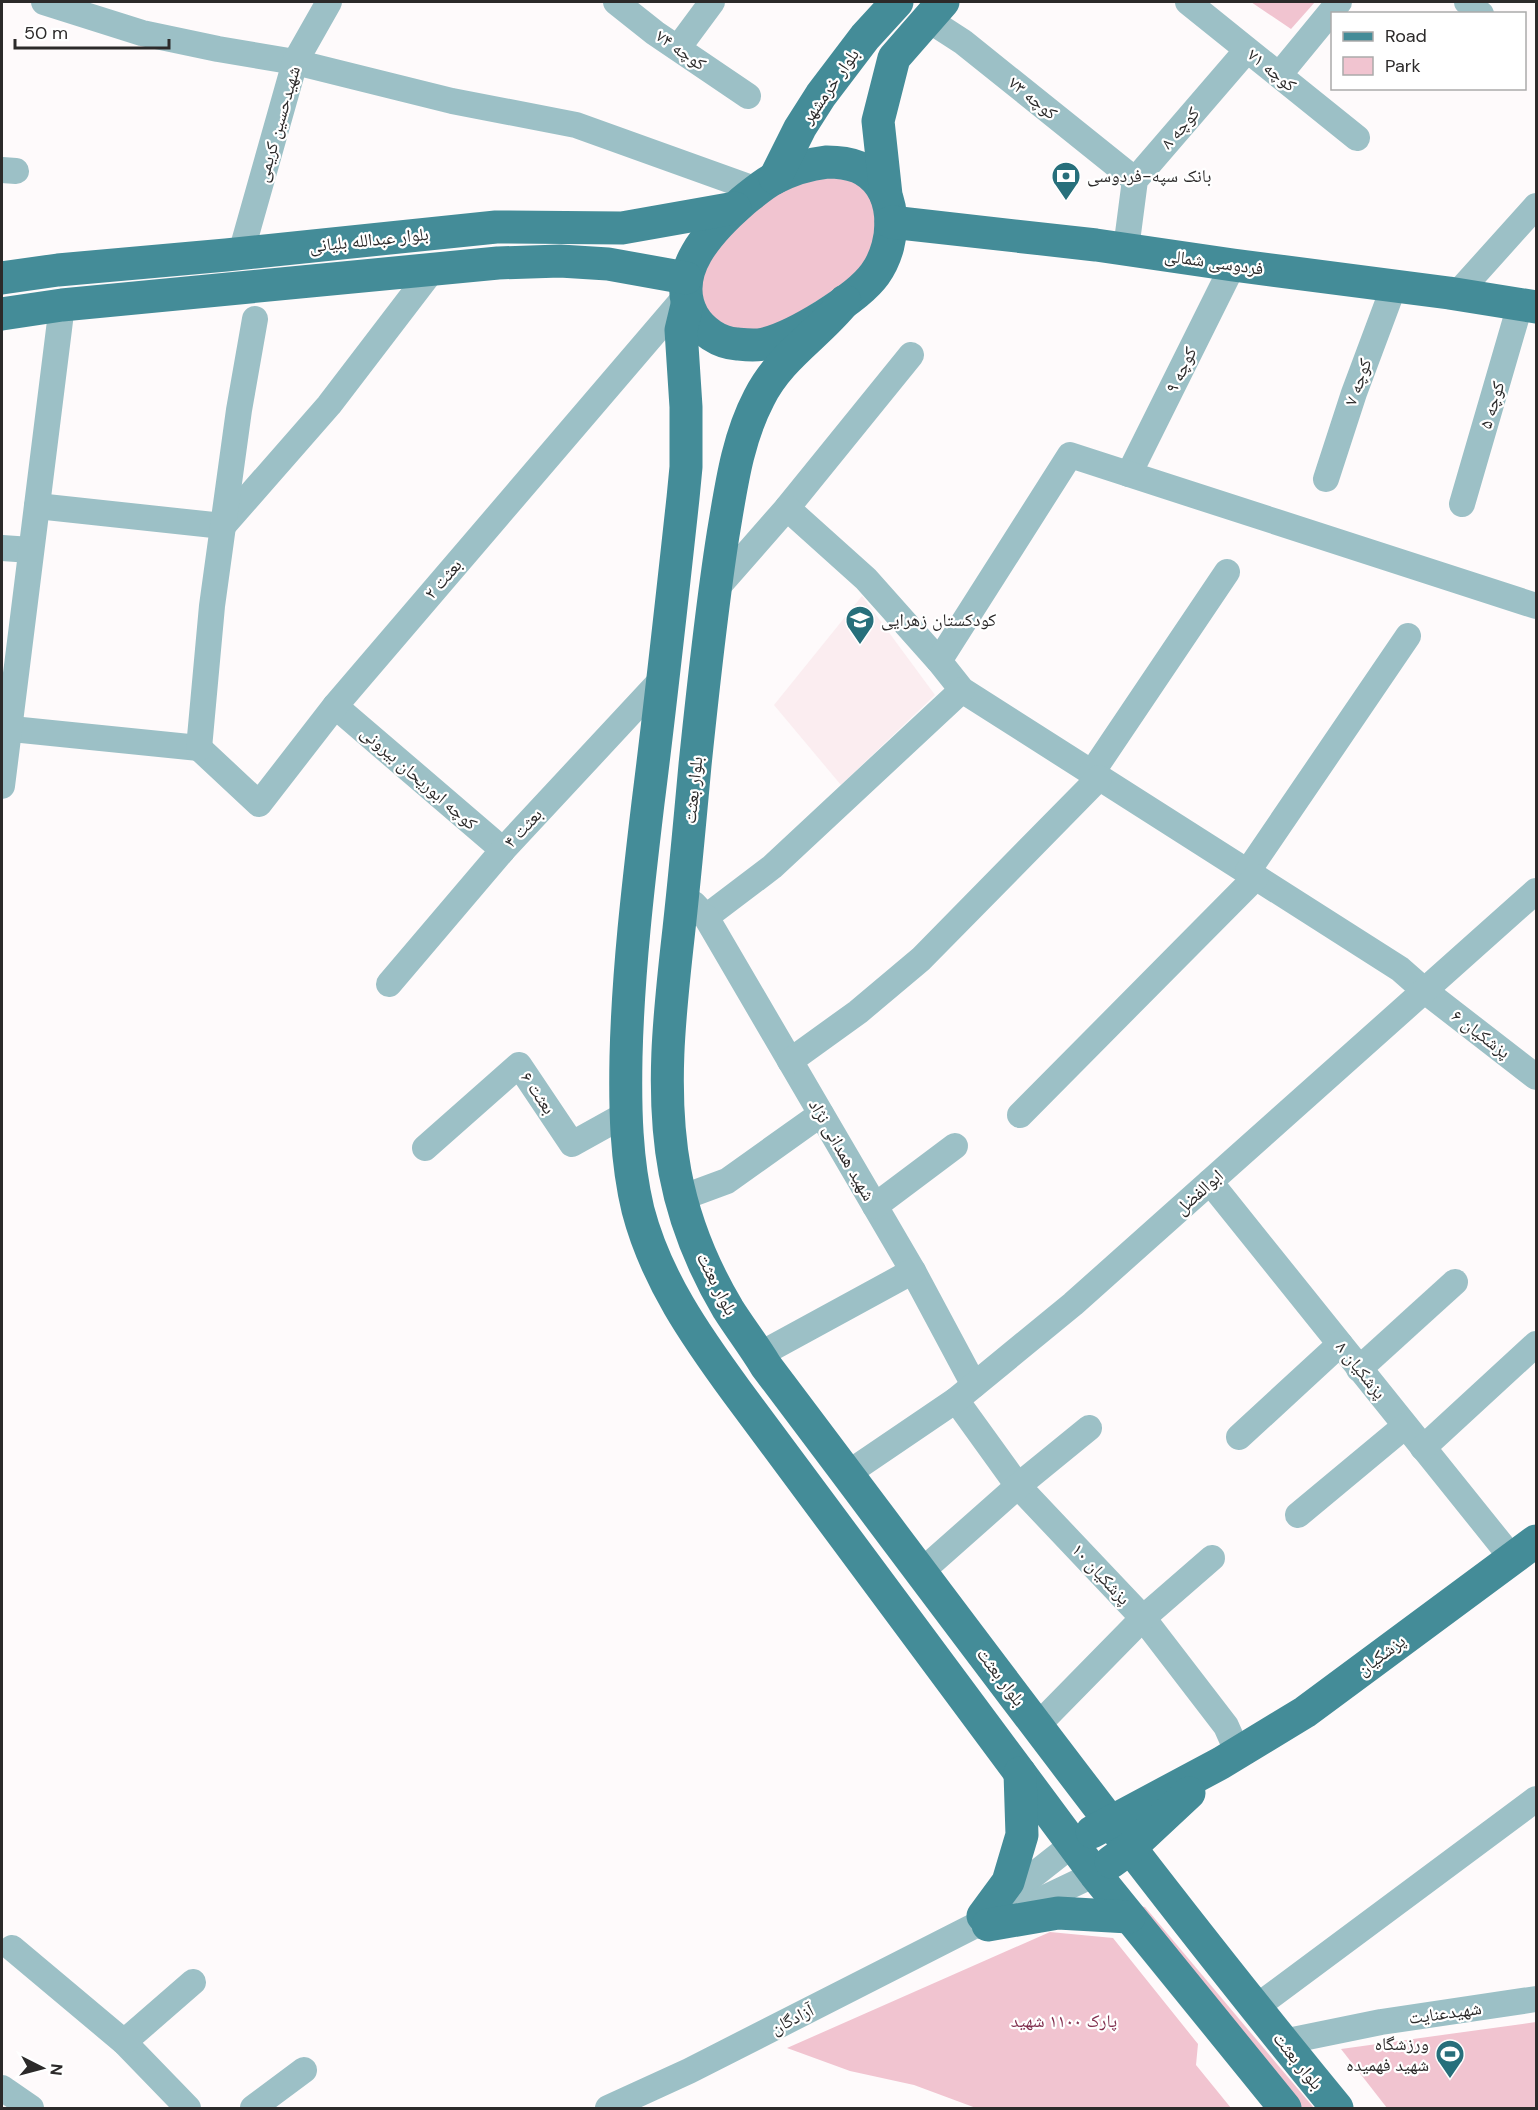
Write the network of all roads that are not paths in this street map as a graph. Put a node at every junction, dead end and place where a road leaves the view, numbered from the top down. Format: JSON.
{"nodes":[{"id":1,"x":44,"y":2,"type":"edge"},
{"id":2,"x":329,"y":2,"type":"edge"},
{"id":3,"x":616,"y":2,"type":"edge"},
{"id":4,"x":712,"y":2,"type":"edge"},
{"id":5,"x":1339,"y":2,"type":"edge"},
{"id":6,"x":1467,"y":2,"type":"edge"},
{"id":7,"x":893,"y":3,"type":"edge"},
{"id":8,"x":1200,"y":5,"type":"edge"},
{"id":9,"x":936,"y":11,"type":"edge"},
{"id":10,"x":1479,"y":12,"type":"edge"},
{"id":11,"x":865,"y":37,"type":"junction"},
{"id":12,"x":678,"y":48,"type":"junction"},
{"id":13,"x":1247,"y":50,"type":"junction"},
{"id":14,"x":894,"y":58,"type":"junction"},
{"id":15,"x":295,"y":62,"type":"junction"},
{"id":16,"x":1279,"y":75,"type":"junction"},
{"id":17,"x":748,"y":96,"type":"dead end"},
{"id":18,"x":1357,"y":138,"type":"dead end"},
{"id":19,"x":1135,"y":180,"type":"junction"},
{"id":20,"x":756,"y":192,"type":"junction"},
{"id":21,"x":1536,"y":206,"type":"edge"},
{"id":22,"x":889,"y":208,"type":"junction"},
{"id":23,"x":1126,"y":249,"type":"junction"},
{"id":24,"x":241,"y":254,"type":"junction"},
{"id":25,"x":1233,"y":265,"type":"junction"},
{"id":26,"x":433,"y":269,"type":"junction"},
{"id":27,"x":2,"y":278,"type":"edge"},
{"id":28,"x":1394,"y":286,"type":"junction"},
{"id":29,"x":686,"y":293,"type":"junction"},
{"id":30,"x":1456,"y":295,"type":"junction"},
{"id":31,"x":845,"y":301,"type":"junction"},
{"id":32,"x":62,"y":305,"type":"junction"},
{"id":33,"x":1528,"y":306,"type":"edge"},
{"id":34,"x":2,"y":314,"type":"edge"},
{"id":35,"x":255,"y":319,"type":"dead end"},
{"id":36,"x":911,"y":355,"type":"dead end"},
{"id":37,"x":1129,"y":474,"type":"junction"},
{"id":38,"x":1326,"y":479,"type":"dead end"},
{"id":39,"x":1462,"y":504,"type":"dead end"},
{"id":40,"x":37,"y":506,"type":"junction"},
{"id":41,"x":788,"y":508,"type":"junction"},
{"id":42,"x":223,"y":526,"type":"junction"},
{"id":43,"x":2,"y":548,"type":"edge"},
{"id":44,"x":31,"y":550,"type":"junction"},
{"id":45,"x":1227,"y":572,"type":"dead end"},
{"id":46,"x":716,"y":589,"type":"junction"},
{"id":47,"x":1536,"y":606,"type":"edge"},
{"id":48,"x":1408,"y":636,"type":"dead end"},
{"id":49,"x":939,"y":661,"type":"junction"},
{"id":50,"x":663,"y":678,"type":"junction"},
{"id":51,"x":962,"y":690,"type":"junction"},
{"id":52,"x":335,"y":706,"type":"junction"},
{"id":53,"x":5,"y":728,"type":"edge"},
{"id":54,"x":199,"y":748,"type":"junction"},
{"id":55,"x":1095,"y":776,"type":"junction"},
{"id":56,"x":2,"y":786,"type":"edge"},
{"id":57,"x":503,"y":850,"type":"junction"},
{"id":58,"x":1252,"y":874,"type":"junction"},
{"id":59,"x":1536,"y":891,"type":"edge"},
{"id":60,"x":682,"y":892,"type":"junction"},
{"id":61,"x":706,"y":917,"type":"junction"},
{"id":62,"x":389,"y":984,"type":"dead end"},
{"id":63,"x":1425,"y":991,"type":"junction"},
{"id":64,"x":790,"y":1061,"type":"junction"},
{"id":65,"x":1536,"y":1077,"type":"edge"},
{"id":66,"x":626,"y":1114,"type":"junction"},
{"id":67,"x":821,"y":1114,"type":"junction"},
{"id":68,"x":1020,"y":1115,"type":"dead end"},
{"id":69,"x":955,"y":1146,"type":"dead end"},
{"id":70,"x":425,"y":1148,"type":"dead end"},
{"id":71,"x":1210,"y":1182,"type":"junction"},
{"id":72,"x":681,"y":1198,"type":"junction"},
{"id":73,"x":875,"y":1206,"type":"junction"},
{"id":74,"x":913,"y":1271,"type":"junction"},
{"id":75,"x":1455,"y":1282,"type":"dead end"},
{"id":76,"x":1340,"y":1344,"type":"junction"},
{"id":77,"x":1536,"y":1344,"type":"edge"},
{"id":78,"x":759,"y":1355,"type":"junction"},
{"id":79,"x":1359,"y":1369,"type":"junction"},
{"id":80,"x":965,"y":1393,"type":"junction"},
{"id":81,"x":1405,"y":1426,"type":"junction"},
{"id":82,"x":1089,"y":1428,"type":"dead end"},
{"id":83,"x":1239,"y":1437,"type":"dead end"},
{"id":84,"x":1423,"y":1448,"type":"junction"},
{"id":85,"x":847,"y":1474,"type":"junction"},
{"id":86,"x":1018,"y":1486,"type":"junction"},
{"id":87,"x":1298,"y":1515,"type":"dead end"},
{"id":88,"x":1524,"y":1549,"type":"edge"},
{"id":89,"x":1212,"y":1558,"type":"dead end"},
{"id":90,"x":922,"y":1571,"type":"junction"},
{"id":91,"x":1143,"y":1618,"type":"junction"},
{"id":92,"x":1038,"y":1725,"type":"junction"},
{"id":93,"x":1229,"y":1758,"type":"junction"},
{"id":94,"x":1020,"y":1773,"type":"junction"},
{"id":95,"x":1536,"y":1799,"type":"edge"},
{"id":96,"x":1111,"y":1822,"type":"junction"},
{"id":97,"x":1073,"y":1844,"type":"junction"},
{"id":98,"x":1129,"y":1849,"type":"junction"},
{"id":99,"x":1095,"y":1874,"type":"junction"},
{"id":100,"x":1129,"y":1917,"type":"junction"},
{"id":101,"x":982,"y":1922,"type":"junction"},
{"id":102,"x":12,"y":1948,"type":"dead end"},
{"id":103,"x":193,"y":1982,"type":"dead end"},
{"id":104,"x":1536,"y":2000,"type":"edge"},
{"id":105,"x":1255,"y":2008,"type":"junction"},
{"id":106,"x":124,"y":2042,"type":"junction"},
{"id":107,"x":1283,"y":2042,"type":"junction"},
{"id":108,"x":304,"y":2070,"type":"dead end"},
{"id":109,"x":2,"y":2088,"type":"edge"},
{"id":110,"x":31,"y":2109,"type":"edge"},
{"id":111,"x":188,"y":2109,"type":"edge"},
{"id":112,"x":253,"y":2109,"type":"edge"},
{"id":113,"x":608,"y":2109,"type":"edge"},
{"id":114,"x":1285,"y":2109,"type":"edge"},
{"id":115,"x":1337,"y":2109,"type":"edge"}],
"edges":[{"from":1,"to":15,"type":"street"},
{"from":2,"to":15,"type":"street","name":"شهیدحسین کریمی"},
{"from":3,"to":12,"type":"street","name":"کوچه ۷۴"},
{"from":4,"to":12,"type":"street"},
{"from":5,"to":16,"type":"street"},
{"from":6,"to":10,"type":"street"},
{"from":7,"to":11,"type":"main road","name":"بلوار خرمشهر"},
{"from":8,"to":13,"type":"street","name":"کوچه ۷۱"},
{"from":9,"to":14,"type":"main road"},
{"from":9,"to":19,"type":"street","name":"کوچه ۷۳"},
{"from":11,"to":14,"type":"main road"},
{"from":11,"to":20,"type":"main road","name":"بلوار خرمشهر"},
{"from":12,"to":17,"type":"street","name":"کوچه ۷۴"},
{"from":13,"to":16,"type":"street","name":"کوچه ۷۱"},
{"from":13,"to":19,"type":"street","name":"کوچه ۸"},
{"from":14,"to":22,"type":"main road"},
{"from":15,"to":20,"type":"street"},
{"from":15,"to":24,"type":"street","name":"شهیدحسین کریمی"},
{"from":16,"to":18,"type":"street","name":"کوچه ۷۱"},
{"from":19,"to":23,"type":"street"},
{"from":20,"to":22,"type":"main road"},
{"from":20,"to":24,"type":"main road","name":"بلوار عبدالله بلیانی"},
{"from":20,"to":29,"type":"main road"},
{"from":21,"to":30,"type":"street"},
{"from":22,"to":23,"type":"main road","name":"فردوسی شمالی"},
{"from":22,"to":31,"type":"main road"},
{"from":23,"to":25,"type":"main road","name":"فردوسی شمالی"},
{"from":24,"to":27,"type":"main road","name":"بلوار عبدالله بلیانی"},
{"from":25,"to":28,"type":"main road","name":"فردوسی شمالی"},
{"from":25,"to":37,"type":"street","name":"کوچه ۹"},
{"from":26,"to":29,"type":"main road","name":"بلوار عبدالله بلیانی"},
{"from":26,"to":32,"type":"main road","name":"بلوار عبدالله بلیانی"},
{"from":26,"to":42,"type":"street"},
{"from":28,"to":30,"type":"main road","name":"فردوسی شمالی"},
{"from":28,"to":38,"type":"street","name":"کوچه ۷"},
{"from":29,"to":31,"type":"main road"},
{"from":29,"to":50,"type":"main road"},
{"from":29,"to":52,"type":"street","name":"بعثت ۲"},
{"from":30,"to":33,"type":"main road","name":"فردوسی شمالی"},
{"from":31,"to":46,"type":"main road","name":"بلوار بعثت"},
{"from":32,"to":34,"type":"main road","name":"بلوار عبدالله بلیانی"},
{"from":32,"to":40,"type":"street"},
{"from":33,"to":39,"type":"street","name":"کوچه ۵"},
{"from":35,"to":42,"type":"street"},
{"from":36,"to":41,"type":"street"},
{"from":37,"to":47,"type":"street"},
{"from":37,"to":49,"type":"street"},
{"from":40,"to":42,"type":"street"},
{"from":40,"to":44,"type":"street"},
{"from":41,"to":46,"type":"street"},
{"from":41,"to":49,"type":"street","name":"پزشکیان ۶"},
{"from":42,"to":54,"type":"street"},
{"from":43,"to":44,"type":"street"},
{"from":44,"to":53,"type":"street"},
{"from":45,"to":55,"type":"street"},
{"from":46,"to":60,"type":"main road","name":"بلوار بعثت"},
{"from":48,"to":58,"type":"street"},
{"from":49,"to":51,"type":"street","name":"پزشکیان ۶"},
{"from":50,"to":57,"type":"street","name":"بعثت ۴"},
{"from":50,"to":66,"type":"main road"},
{"from":51,"to":55,"type":"street","name":"پزشکیان ۶"},
{"from":51,"to":61,"type":"street"},
{"from":52,"to":54,"type":"street","name":"بعثت ۲"},
{"from":52,"to":57,"type":"street","name":"کوچه ابوریحان بیرونی"},
{"from":53,"to":54,"type":"street"},
{"from":53,"to":56,"type":"street"},
{"from":55,"to":58,"type":"street","name":"پزشکیان ۶"},
{"from":55,"to":64,"type":"street"},
{"from":57,"to":62,"type":"street","name":"بعثت ۴"},
{"from":58,"to":63,"type":"street","name":"پزشکیان ۶"},
{"from":58,"to":68,"type":"street"},
{"from":59,"to":63,"type":"street","name":"ابوالفضل"},
{"from":60,"to":61,"type":"street","name":"شهید همدانی نژاد"},
{"from":60,"to":72,"type":"main road","name":"بلوار بعثت"},
{"from":61,"to":64,"type":"street","name":"شهید همدانی نژاد"},
{"from":63,"to":65,"type":"street","name":"پزشکیان ۶"},
{"from":63,"to":71,"type":"street","name":"ابوالفضل"},
{"from":64,"to":67,"type":"street","name":"شهید همدانی نژاد"},
{"from":66,"to":70,"type":"street","name":"بعثت ۶"},
{"from":66,"to":94,"type":"main road"},
{"from":67,"to":72,"type":"street"},
{"from":67,"to":73,"type":"street","name":"شهید همدانی نژاد"},
{"from":69,"to":73,"type":"street"},
{"from":71,"to":76,"type":"street","name":"پزشکیان ۸"},
{"from":71,"to":80,"type":"street","name":"ابوالفضل"},
{"from":72,"to":78,"type":"main road","name":"بلوار بعثت"},
{"from":73,"to":74,"type":"street","name":"شهید همدانی نژاد"},
{"from":74,"to":78,"type":"street"},
{"from":74,"to":80,"type":"street","name":"شهید همدانی نژاد"},
{"from":75,"to":79,"type":"street"},
{"from":76,"to":79,"type":"street","name":"پزشکیان ۸"},
{"from":76,"to":83,"type":"street"},
{"from":77,"to":84,"type":"street"},
{"from":78,"to":85,"type":"main road","name":"بلوار بعثت"},
{"from":79,"to":81,"type":"street","name":"پزشکیان ۸"},
{"from":80,"to":85,"type":"street","name":"ابوالفضل"},
{"from":80,"to":86,"type":"street","name":"پزشکیان ۱۰"},
{"from":81,"to":84,"type":"street","name":"پزشکیان ۸"},
{"from":81,"to":87,"type":"street"},
{"from":82,"to":86,"type":"street"},
{"from":84,"to":88,"type":"street","name":"پزشکیان ۸"},
{"from":85,"to":90,"type":"main road","name":"بلوار بعثت"},
{"from":86,"to":90,"type":"street"},
{"from":86,"to":91,"type":"street","name":"پزشکیان ۱۰"},
{"from":88,"to":93,"type":"main road","name":"پزشکیان"},
{"from":89,"to":91,"type":"street"},
{"from":90,"to":92,"type":"main road","name":"بلوار بعثت"},
{"from":91,"to":92,"type":"street"},
{"from":91,"to":93,"type":"street","name":"پزشکیان ۱۰"},
{"from":92,"to":96,"type":"main road","name":"بلوار بعثت"},
{"from":93,"to":96,"type":"main road","name":"پزشکیان"},
{"from":93,"to":98,"type":"main road","name":"پزشکیان"},
{"from":94,"to":97,"type":"main road"},
{"from":94,"to":101,"type":"main road"},
{"from":95,"to":105,"type":"street"},
{"from":96,"to":97,"type":"main road","name":"پزشکیان"},
{"from":96,"to":98,"type":"main road","name":"بلوار بعثت"},
{"from":97,"to":99,"type":"main road"},
{"from":97,"to":101,"type":"street"},
{"from":98,"to":99,"type":"main road","name":"پزشکیان"},
{"from":98,"to":105,"type":"main road","name":"بلوار بعثت"},
{"from":99,"to":100,"type":"main road"},
{"from":99,"to":101,"type":"street"},
{"from":100,"to":101,"type":"main road"},
{"from":100,"to":114,"type":"main road"},
{"from":101,"to":113,"type":"street","name":"آزادگان"},
{"from":102,"to":106,"type":"street"},
{"from":103,"to":106,"type":"street"},
{"from":104,"to":107,"type":"street","name":"شهیدعنایت"},
{"from":105,"to":107,"type":"main road","name":"بلوار بعثت"},
{"from":106,"to":111,"type":"street"},
{"from":107,"to":115,"type":"main road","name":"بلوار بعثت"},
{"from":108,"to":112,"type":"street"},
{"from":109,"to":110,"type":"street"}]}
